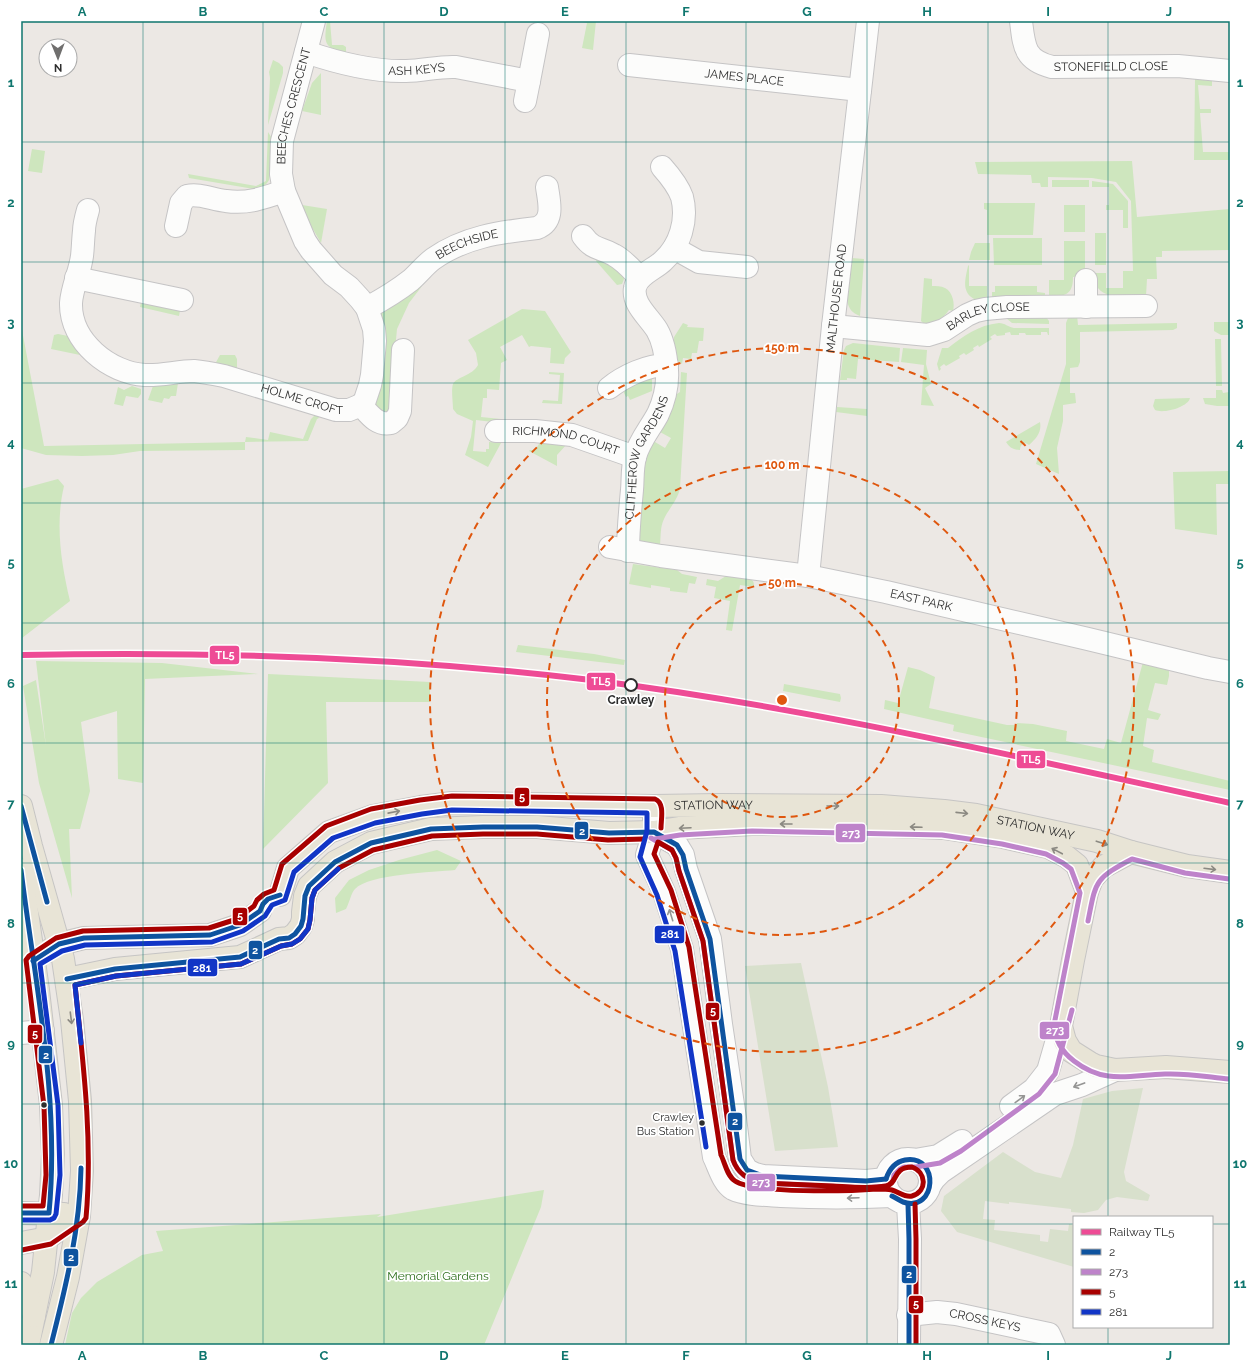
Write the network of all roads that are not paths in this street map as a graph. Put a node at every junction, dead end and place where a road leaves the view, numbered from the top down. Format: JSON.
{"nodes":[{"id":1,"x":314,"y":21,"type":"edge"},
{"id":2,"x":868,"y":21,"type":"edge"},
{"id":3,"x":1022,"y":21,"type":"edge"},
{"id":4,"x":538,"y":34,"type":"dead end"},
{"id":5,"x":306,"y":52,"type":"junction"},
{"id":6,"x":629,"y":65,"type":"dead end"},
{"id":7,"x":1230,"y":71,"type":"edge"},
{"id":8,"x":860,"y":90,"type":"junction"},
{"id":9,"x":662,"y":167,"type":"dead end"},
{"id":10,"x":547,"y":187,"type":"dead end"},
{"id":11,"x":284,"y":191,"type":"junction"},
{"id":12,"x":88,"y":210,"type":"dead end"},
{"id":13,"x":176,"y":226,"type":"dead end"},
{"id":14,"x":583,"y":236,"type":"dead end"},
{"id":15,"x":674,"y":248,"type":"junction"},
{"id":16,"x":747,"y":267,"type":"dead end"},
{"id":17,"x":76,"y":278,"type":"junction"},
{"id":18,"x":640,"y":278,"type":"junction"},
{"id":19,"x":1086,"y":280,"type":"dead end"},
{"id":20,"x":182,"y":300,"type":"dead end"},
{"id":21,"x":1146,"y":306,"type":"dead end"},
{"id":22,"x":1086,"y":307,"type":"junction"},
{"id":23,"x":367,"y":308,"type":"junction"},
{"id":24,"x":833,"y":326,"type":"junction"},
{"id":25,"x":403,"y":350,"type":"dead end"},
{"id":26,"x":667,"y":365,"type":"junction"},
{"id":27,"x":609,"y":388,"type":"dead end"},
{"id":28,"x":361,"y":405,"type":"junction"},
{"id":29,"x":496,"y":431,"type":"dead end"},
{"id":30,"x":635,"y":457,"type":"junction"},
{"id":31,"x":619,"y":549,"type":"joint"},
{"id":32,"x":808,"y":576,"type":"junction"},
{"id":33,"x":1230,"y":672,"type":"edge"},
{"id":34,"x":21,"y":806,"type":"edge"},
{"id":35,"x":654,"y":806,"type":"junction"},
{"id":36,"x":881,"y":816,"type":"junction"},
{"id":37,"x":654,"y":832,"type":"junction"},
{"id":38,"x":1131,"y":852,"type":"junction"},
{"id":39,"x":21,"y":870,"type":"edge"},
{"id":40,"x":1230,"y":872,"type":"edge"},
{"id":41,"x":1087,"y":892,"type":"junction"},
{"id":42,"x":280,"y":895,"type":"junction"},
{"id":43,"x":260,"y":911,"type":"junction"},
{"id":44,"x":303,"y":912,"type":"junction"},
{"id":45,"x":279,"y":939,"type":"junction"},
{"id":46,"x":59,"y":944,"type":"junction"},
{"id":47,"x":33,"y":960,"type":"junction"},
{"id":48,"x":66,"y":979,"type":"junction"},
{"id":49,"x":1061,"y":1026,"type":"junction"},
{"id":50,"x":43,"y":1031,"type":"junction"},
{"id":51,"x":21,"y":1033,"type":"edge"},
{"id":52,"x":1115,"y":1070,"type":"junction"},
{"id":53,"x":1230,"y":1072,"type":"edge"},
{"id":54,"x":916,"y":1160,"type":"junction"},
{"id":55,"x":930,"y":1185,"type":"junction"},
{"id":56,"x":895,"y":1193,"type":"junction"},
{"id":57,"x":21,"y":1213,"type":"edge"},
{"id":58,"x":49,"y":1213,"type":"junction"},
{"id":59,"x":79,"y":1216,"type":"junction"},
{"id":60,"x":48,"y":1238,"type":"junction"},
{"id":61,"x":21,"y":1243,"type":"edge"},
{"id":62,"x":21,"y":1283,"type":"edge"},
{"id":63,"x":908,"y":1315,"type":"junction"},
{"id":64,"x":34,"y":1316,"type":"junction"},
{"id":65,"x":909,"y":1342,"type":"dead end"},
{"id":66,"x":28,"y":1345,"type":"edge"},
{"id":67,"x":51,"y":1345,"type":"edge"},
{"id":68,"x":1054,"y":1345,"type":"edge"}],
"edges":[{"from":1,"to":5,"type":"street","name":"BEECHES CRESCENT"},
{"from":2,"to":8,"type":"street","name":"MALTHOUSE ROAD"},
{"from":3,"to":7,"type":"street","name":"STONEFIELD CLOSE"},
{"from":4,"to":5,"type":"street","name":"ASH KEYS"},
{"from":5,"to":11,"type":"street","name":"BEECHES CRESCENT"},
{"from":6,"to":8,"type":"street","name":"JAMES PLACE"},
{"from":8,"to":24,"type":"street","name":"MALTHOUSE ROAD"},
{"from":9,"to":15,"type":"street"},
{"from":10,"to":23,"type":"street","name":"BEECHSIDE"},
{"from":11,"to":13,"type":"street"},
{"from":11,"to":23,"type":"street","name":"HOLME CROFT"},
{"from":12,"to":17,"type":"street","name":"HOLME CROFT"},
{"from":14,"to":18,"type":"street"},
{"from":15,"to":16,"type":"street"},
{"from":15,"to":18,"type":"street"},
{"from":17,"to":20,"type":"street"},
{"from":17,"to":28,"type":"street","name":"HOLME CROFT"},
{"from":18,"to":26,"type":"street","name":"CLITHEROW GARDENS"},
{"from":19,"to":22,"type":"street"},
{"from":21,"to":22,"type":"street","name":"BARLEY CLOSE"},
{"from":22,"to":24,"type":"street","name":"BARLEY CLOSE"},
{"from":23,"to":28,"type":"street","name":"HOLME CROFT"},
{"from":24,"to":32,"type":"street","name":"MALTHOUSE ROAD"},
{"from":25,"to":28,"type":"street"},
{"from":26,"to":27,"type":"street"},
{"from":26,"to":30,"type":"street","name":"CLITHEROW GARDENS"},
{"from":29,"to":30,"type":"street","name":"RICHMOND COURT"},
{"from":30,"to":31,"type":"street","name":"CLITHEROW GARDENS"},
{"from":31,"to":32,"type":"street","name":"EAST PARK"},
{"from":32,"to":33,"type":"street","name":"EAST PARK"},
{"from":34,"to":46,"type":"main road"},
{"from":35,"to":36,"type":"main road","name":"STATION WAY","one_way":true},
{"from":35,"to":37,"type":"street"},
{"from":42,"to":35,"type":"main road","name":"STATION WAY","one_way":true},
{"from":36,"to":37,"type":"main road","name":"STATION WAY","one_way":true},
{"from":36,"to":38,"type":"main road","name":"STATION WAY","one_way":true},
{"from":41,"to":36,"type":"main road","name":"STATION WAY","one_way":true},
{"from":37,"to":44,"type":"main road","name":"STATION WAY"},
{"from":37,"to":56,"type":"street"},
{"from":56,"to":37,"type":"street","one_way":true},
{"from":38,"to":40,"type":"main road","name":"STATION WAY","one_way":true},
{"from":38,"to":41,"type":"main road"},
{"from":39,"to":47,"type":"main road"},
{"from":41,"to":49,"type":"main road"},
{"from":42,"to":43,"type":"main road"},
{"from":42,"to":44,"type":"main road"},
{"from":43,"to":45,"type":"main road"},
{"from":43,"to":46,"type":"main road"},
{"from":44,"to":45,"type":"main road","name":"STATION WAY"},
{"from":45,"to":48,"type":"main road","name":"STATION WAY"},
{"from":46,"to":47,"type":"main road"},
{"from":46,"to":48,"type":"main road"},
{"from":47,"to":48,"type":"main road"},
{"from":47,"to":50,"type":"main road"},
{"from":48,"to":59,"type":"main road","one_way":true},
{"from":49,"to":52,"type":"main road"},
{"from":54,"to":49,"type":"street","one_way":true},
{"from":50,"to":51,"type":"street"},
{"from":50,"to":58,"type":"main road"},
{"from":52,"to":53,"type":"main road"},
{"from":52,"to":55,"type":"street","one_way":true},
{"from":54,"to":55,"type":"street"},
{"from":54,"to":56,"type":"street"},
{"from":55,"to":56,"type":"street"},
{"from":56,"to":63,"type":"street"},
{"from":57,"to":58,"type":"main road"},
{"from":58,"to":59,"type":"main road"},
{"from":58,"to":60,"type":"main road"},
{"from":59,"to":60,"type":"main road"},
{"from":59,"to":67,"type":"main road"},
{"from":60,"to":61,"type":"main road"},
{"from":60,"to":64,"type":"main road"},
{"from":62,"to":64,"type":"main road"},
{"from":63,"to":65,"type":"street"},
{"from":63,"to":68,"type":"street","name":"CROSS KEYS"},
{"from":64,"to":66,"type":"main road"}]}
